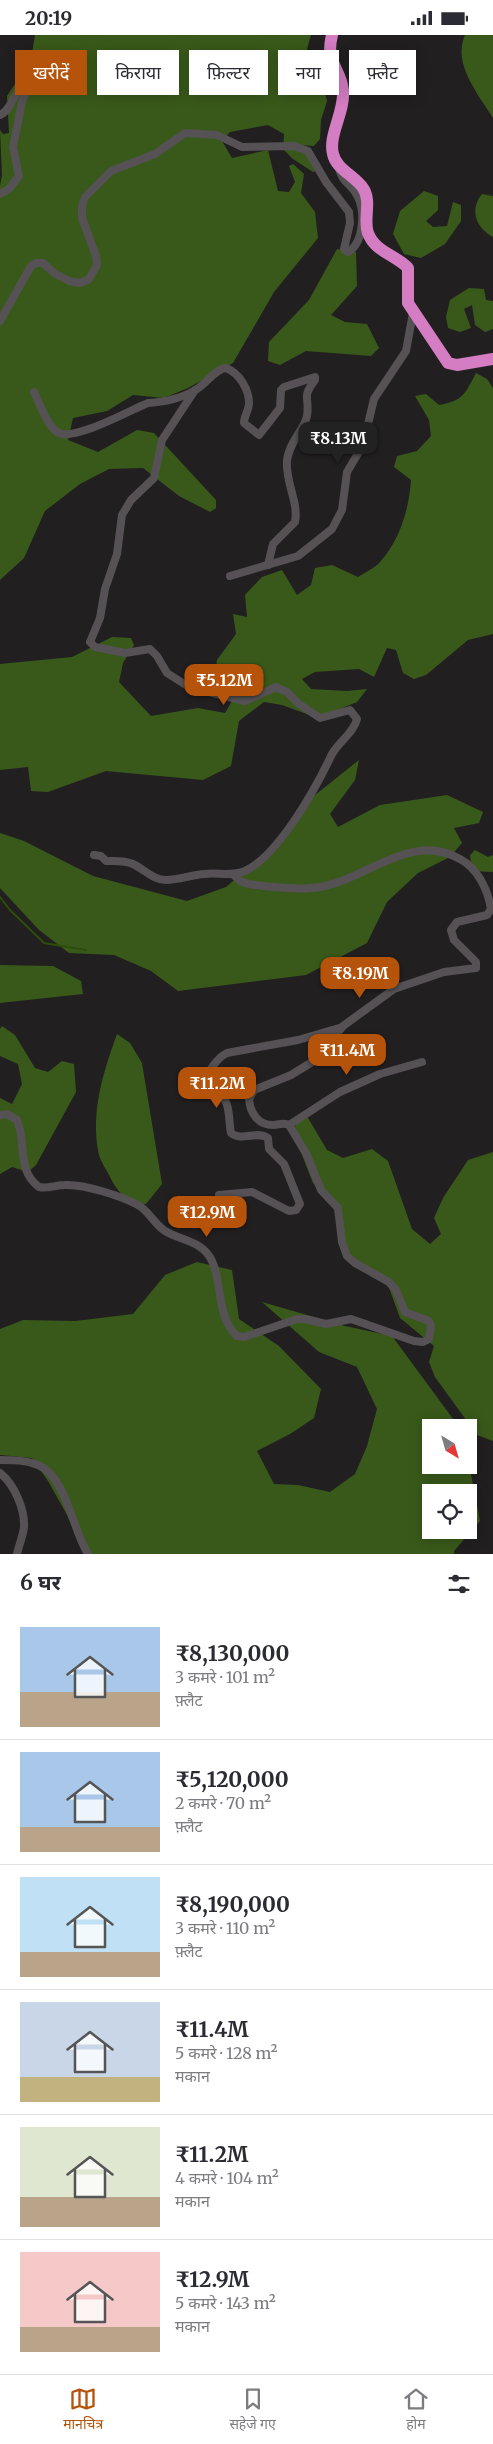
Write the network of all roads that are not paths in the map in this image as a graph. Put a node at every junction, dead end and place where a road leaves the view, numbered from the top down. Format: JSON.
{"nodes":[{"id":1,"x":332,"y":35,"type":"edge"},
{"id":2,"x":0,"y":115,"type":"edge"},
{"id":3,"x":337,"y":163,"type":"junction"},
{"id":4,"x":0,"y":194,"type":"edge"},
{"id":5,"x":413,"y":313,"type":"junction"},
{"id":6,"x":0,"y":321,"type":"edge"},
{"id":7,"x":493,"y":359,"type":"edge"},
{"id":8,"x":195,"y":390,"type":"junction"},
{"id":9,"x":34,"y":392,"type":"dead end"},
{"id":10,"x":268,"y":565,"type":"junction"},
{"id":11,"x":230,"y":576,"type":"dead end"},
{"id":12,"x":94,"y":855,"type":"dead end"},
{"id":13,"x":233,"y":875,"type":"junction"},
{"id":14,"x":343,"y":1026,"type":"junction"},
{"id":15,"x":422,"y":1062,"type":"dead end"},
{"id":16,"x":0,"y":1115,"type":"edge"},
{"id":17,"x":289,"y":1125,"type":"junction"},
{"id":18,"x":219,"y":1195,"type":"dead end"},
{"id":19,"x":0,"y":1460,"type":"edge"},
{"id":20,"x":0,"y":1473,"type":"edge"},
{"id":21,"x":17,"y":1554,"type":"edge"},
{"id":22,"x":88,"y":1554,"type":"edge"}],
"edges":[{"from":1,"to":3,"type":"highway"},
{"from":2,"to":4,"type":"street"},
{"from":3,"to":5,"type":"highway"},
{"from":3,"to":6,"type":"street"},
{"from":5,"to":7,"type":"highway"},
{"from":5,"to":10,"type":"street"},
{"from":8,"to":9,"type":"street"},
{"from":8,"to":10,"type":"street"},
{"from":8,"to":13,"type":"street"},
{"from":10,"to":11,"type":"street"},
{"from":12,"to":13,"type":"street"},
{"from":13,"to":14,"type":"street"},
{"from":14,"to":17,"type":"street"},
{"from":14,"to":18,"type":"street"},
{"from":15,"to":17,"type":"street"},
{"from":16,"to":17,"type":"street"},
{"from":19,"to":22,"type":"street"},
{"from":20,"to":21,"type":"street"}]}
